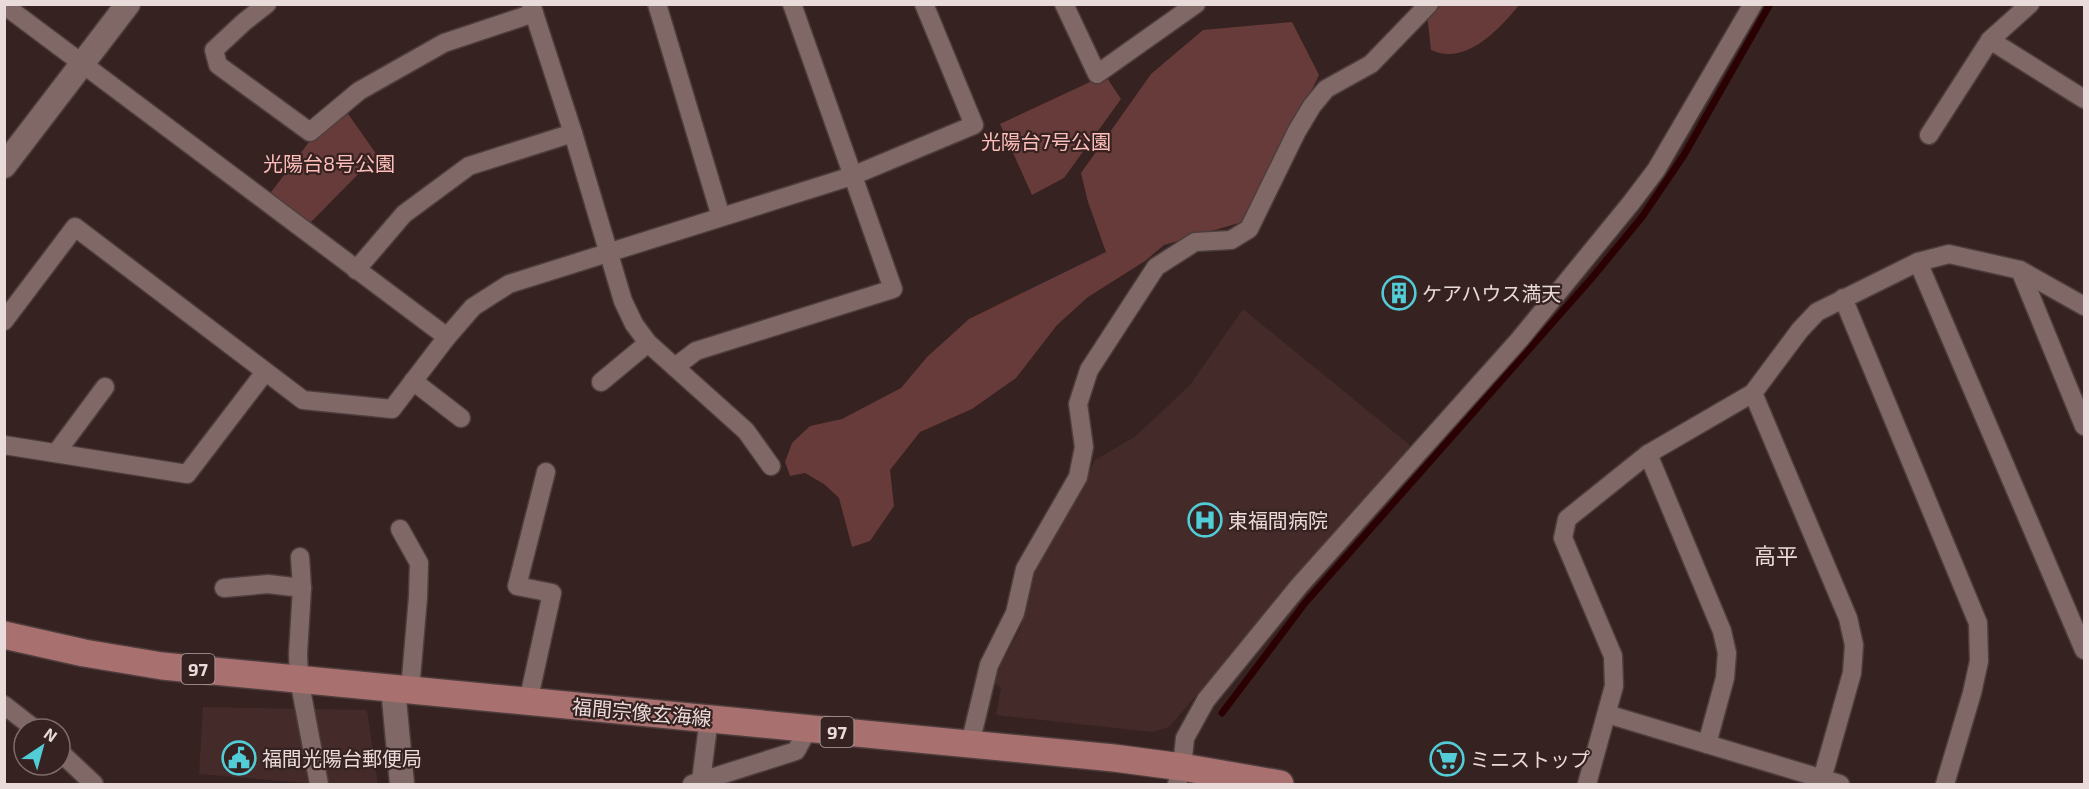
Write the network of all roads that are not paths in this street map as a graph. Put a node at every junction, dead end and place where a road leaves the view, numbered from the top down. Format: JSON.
{"nodes":[{"id":1,"x":128,"y":4,"type":"edge"},
{"id":2,"x":267,"y":4,"type":"edge"},
{"id":3,"x":657,"y":4,"type":"edge"},
{"id":4,"x":792,"y":4,"type":"edge"},
{"id":5,"x":924,"y":4,"type":"edge"},
{"id":6,"x":1064,"y":4,"type":"edge"},
{"id":7,"x":1196,"y":4,"type":"edge"},
{"id":8,"x":1429,"y":4,"type":"edge"},
{"id":9,"x":1753,"y":4,"type":"edge"},
{"id":10,"x":2030,"y":4,"type":"edge"},
{"id":11,"x":4,"y":5,"type":"edge"},
{"id":12,"x":533,"y":9,"type":"edge"},
{"id":13,"x":1990,"y":40,"type":"junction"},
{"id":14,"x":81,"y":64,"type":"junction"},
{"id":15,"x":2085,"y":99,"type":"edge"},
{"id":16,"x":573,"y":132,"type":"junction"},
{"id":17,"x":1929,"y":135,"type":"dead end"},
{"id":18,"x":4,"y":166,"type":"edge"},
{"id":19,"x":852,"y":176,"type":"junction"},
{"id":20,"x":721,"y":217,"type":"junction"},
{"id":21,"x":609,"y":252,"type":"junction"},
{"id":22,"x":1918,"y":262,"type":"junction"},
{"id":23,"x":356,"y":270,"type":"junction"},
{"id":24,"x":2020,"y":270,"type":"junction"},
{"id":25,"x":1843,"y":298,"type":"junction"},
{"id":26,"x":2085,"y":306,"type":"edge"},
{"id":27,"x":4,"y":321,"type":"edge"},
{"id":28,"x":447,"y":337,"type":"junction"},
{"id":29,"x":648,"y":343,"type":"junction"},
{"id":30,"x":675,"y":367,"type":"junction"},
{"id":31,"x":266,"y":372,"type":"junction"},
{"id":32,"x":413,"y":381,"type":"junction"},
{"id":33,"x":600,"y":382,"type":"dead end"},
{"id":34,"x":105,"y":387,"type":"dead end"},
{"id":35,"x":1753,"y":393,"type":"junction"},
{"id":36,"x":461,"y":418,"type":"dead end"},
{"id":37,"x":2085,"y":426,"type":"edge"},
{"id":38,"x":4,"y":445,"type":"edge"},
{"id":39,"x":56,"y":453,"type":"junction"},
{"id":40,"x":1648,"y":454,"type":"junction"},
{"id":41,"x":771,"y":466,"type":"dead end"},
{"id":42,"x":546,"y":472,"type":"dead end"},
{"id":43,"x":400,"y":529,"type":"dead end"},
{"id":44,"x":300,"y":557,"type":"dead end"},
{"id":45,"x":224,"y":588,"type":"dead end"},
{"id":46,"x":302,"y":588,"type":"junction"},
{"id":47,"x":4,"y":635,"type":"edge"},
{"id":48,"x":2085,"y":650,"type":"edge"},
{"id":49,"x":299,"y":679,"type":"junction"},
{"id":50,"x":402,"y":689,"type":"junction"},
{"id":51,"x":528,"y":702,"type":"junction"},
{"id":52,"x":4,"y":705,"type":"edge"},
{"id":53,"x":1607,"y":714,"type":"junction"},
{"id":54,"x":20,"y":717,"type":"edge"},
{"id":55,"x":709,"y":718,"type":"junction"},
{"id":56,"x":808,"y":729,"type":"junction"},
{"id":57,"x":969,"y":744,"type":"junction"},
{"id":58,"x":1707,"y":744,"type":"junction"},
{"id":59,"x":72,"y":763,"type":"edge"},
{"id":60,"x":1180,"y":776,"type":"edge"},
{"id":61,"x":1822,"y":779,"type":"junction"},
{"id":62,"x":696,"y":783,"type":"edge"},
{"id":63,"x":94,"y":784,"type":"edge"},
{"id":64,"x":319,"y":784,"type":"edge"},
{"id":65,"x":402,"y":784,"type":"edge"},
{"id":66,"x":1280,"y":784,"type":"edge"},
{"id":67,"x":1587,"y":784,"type":"edge"},
{"id":68,"x":1840,"y":784,"type":"edge"},
{"id":69,"x":1945,"y":784,"type":"edge"}],
"edges":[{"from":1,"to":14,"type":"street"},
{"from":2,"to":12,"type":"street"},
{"from":3,"to":20,"type":"street"},
{"from":4,"to":19,"type":"street"},
{"from":5,"to":19,"type":"street"},
{"from":6,"to":7,"type":"street"},
{"from":8,"to":57,"type":"street"},
{"from":9,"to":60,"type":"street"},
{"from":10,"to":13,"type":"street"},
{"from":11,"to":14,"type":"street"},
{"from":12,"to":16,"type":"street"},
{"from":13,"to":15,"type":"street"},
{"from":13,"to":17,"type":"street"},
{"from":14,"to":18,"type":"street"},
{"from":14,"to":23,"type":"street"},
{"from":16,"to":21,"type":"street"},
{"from":16,"to":23,"type":"street"},
{"from":19,"to":20,"type":"street"},
{"from":19,"to":30,"type":"street"},
{"from":20,"to":21,"type":"street"},
{"from":21,"to":28,"type":"street"},
{"from":21,"to":29,"type":"street"},
{"from":22,"to":24,"type":"street"},
{"from":22,"to":25,"type":"street"},
{"from":22,"to":48,"type":"street"},
{"from":23,"to":28,"type":"street"},
{"from":24,"to":26,"type":"street"},
{"from":24,"to":37,"type":"street"},
{"from":25,"to":35,"type":"street"},
{"from":25,"to":69,"type":"street"},
{"from":27,"to":31,"type":"street"},
{"from":28,"to":32,"type":"street"},
{"from":29,"to":30,"type":"street"},
{"from":29,"to":33,"type":"street"},
{"from":30,"to":41,"type":"street"},
{"from":31,"to":32,"type":"street"},
{"from":31,"to":39,"type":"street"},
{"from":32,"to":36,"type":"street"},
{"from":34,"to":39,"type":"street"},
{"from":35,"to":40,"type":"street"},
{"from":35,"to":61,"type":"street"},
{"from":38,"to":39,"type":"street"},
{"from":40,"to":53,"type":"street"},
{"from":40,"to":58,"type":"street"},
{"from":42,"to":51,"type":"street"},
{"from":43,"to":50,"type":"street"},
{"from":44,"to":46,"type":"street"},
{"from":45,"to":46,"type":"street"},
{"from":46,"to":49,"type":"street"},
{"from":47,"to":49,"type":"main road","name":"福間宗像玄海線","number":"97"},
{"from":49,"to":50,"type":"main road","name":"福間宗像玄海線","number":"97"},
{"from":49,"to":64,"type":"street"},
{"from":50,"to":51,"type":"main road","name":"福間宗像玄海線","number":"97"},
{"from":50,"to":65,"type":"street"},
{"from":51,"to":55,"type":"main road","name":"福間宗像玄海線","number":"97"},
{"from":52,"to":54,"type":"street"},
{"from":53,"to":58,"type":"street"},
{"from":53,"to":67,"type":"street"},
{"from":55,"to":56,"type":"main road","name":"福間宗像玄海線","number":"97"},
{"from":55,"to":62,"type":"street"},
{"from":56,"to":57,"type":"main road","name":"福間宗像玄海線","number":"97"},
{"from":56,"to":62,"type":"street"},
{"from":57,"to":60,"type":"main road","name":"福間宗像玄海線","number":"97"},
{"from":58,"to":61,"type":"street"},
{"from":59,"to":63,"type":"street"},
{"from":60,"to":66,"type":"main road","name":"福間宗像玄海線","number":"97"},
{"from":61,"to":68,"type":"street"}]}
